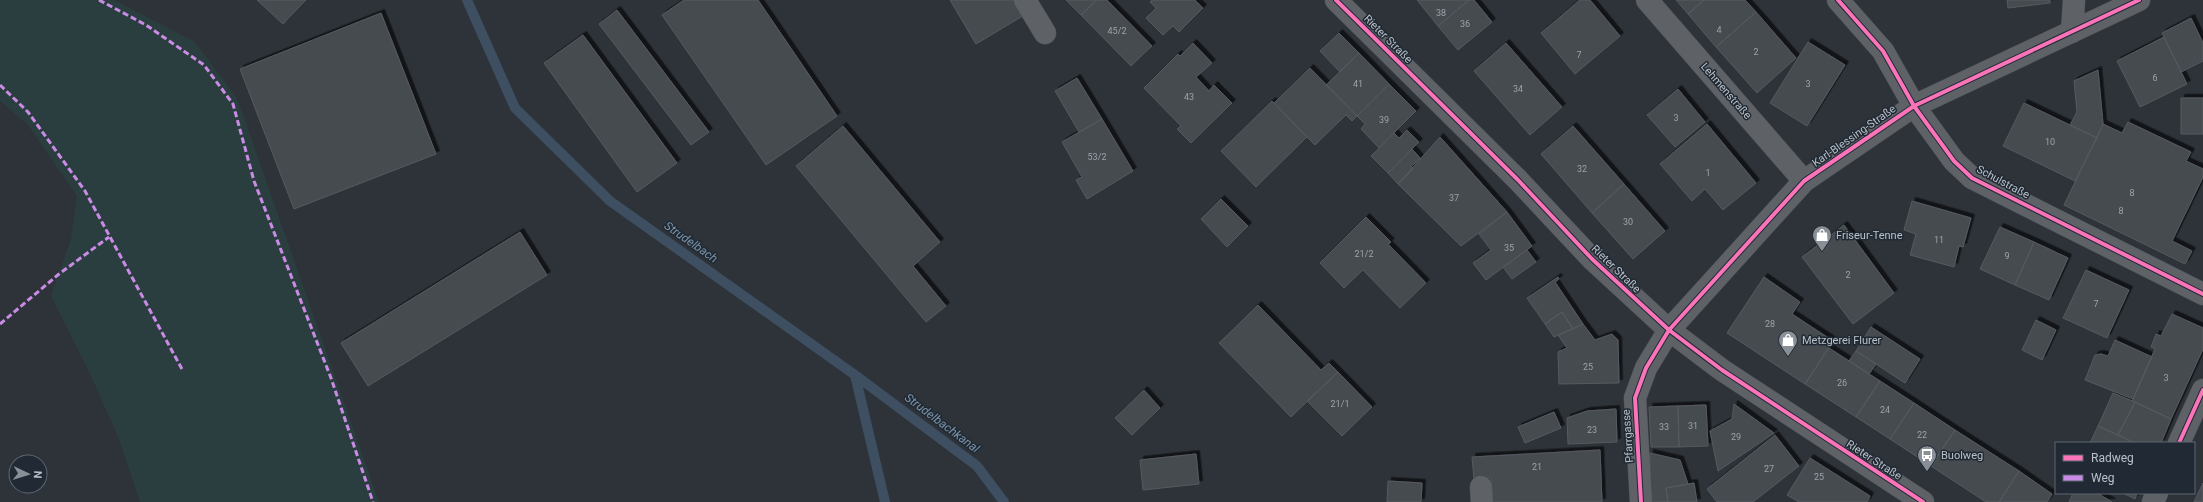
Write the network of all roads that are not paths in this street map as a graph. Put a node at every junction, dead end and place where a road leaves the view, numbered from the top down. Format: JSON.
{"nodes":[{"id":1,"x":1025,"y":0,"type":"edge"},
{"id":2,"x":1336,"y":0,"type":"edge"},
{"id":3,"x":1647,"y":0,"type":"edge"},
{"id":4,"x":1838,"y":0,"type":"edge"},
{"id":5,"x":2074,"y":0,"type":"edge"},
{"id":6,"x":2139,"y":0,"type":"edge"},
{"id":7,"x":2072,"y":32,"type":"junction"},
{"id":8,"x":1045,"y":33,"type":"dead end"},
{"id":9,"x":1914,"y":106,"type":"junction"},
{"id":10,"x":1804,"y":181,"type":"junction"},
{"id":11,"x":2203,"y":294,"type":"edge"},
{"id":12,"x":1669,"y":330,"type":"junction"},
{"id":13,"x":2203,"y":390,"type":"edge"},
{"id":14,"x":2179,"y":442,"type":"edge"},
{"id":15,"x":1641,"y":502,"type":"edge"},
{"id":16,"x":1923,"y":502,"type":"edge"}],
"edges":[{"from":1,"to":8,"type":"street"},
{"from":2,"to":12,"type":"street","name":"Rieter Straße"},
{"from":3,"to":10,"type":"street","name":"Lehmenstraße"},
{"from":4,"to":9,"type":"street","name":"Schulstraße"},
{"from":5,"to":7,"type":"street"},
{"from":6,"to":7,"type":"street","name":"Karl-Blessing-Straße"},
{"from":7,"to":9,"type":"street","name":"Karl-Blessing-Straße"},
{"from":9,"to":10,"type":"street","name":"Karl-Blessing-Straße"},
{"from":9,"to":11,"type":"street","name":"Schulstraße"},
{"from":10,"to":12,"type":"street","name":"Karl-Blessing-Straße"},
{"from":12,"to":15,"type":"street","name":"Pfarrgasse"},
{"from":12,"to":16,"type":"street","name":"Rieter Straße"},
{"from":13,"to":14,"type":"street"}]}
